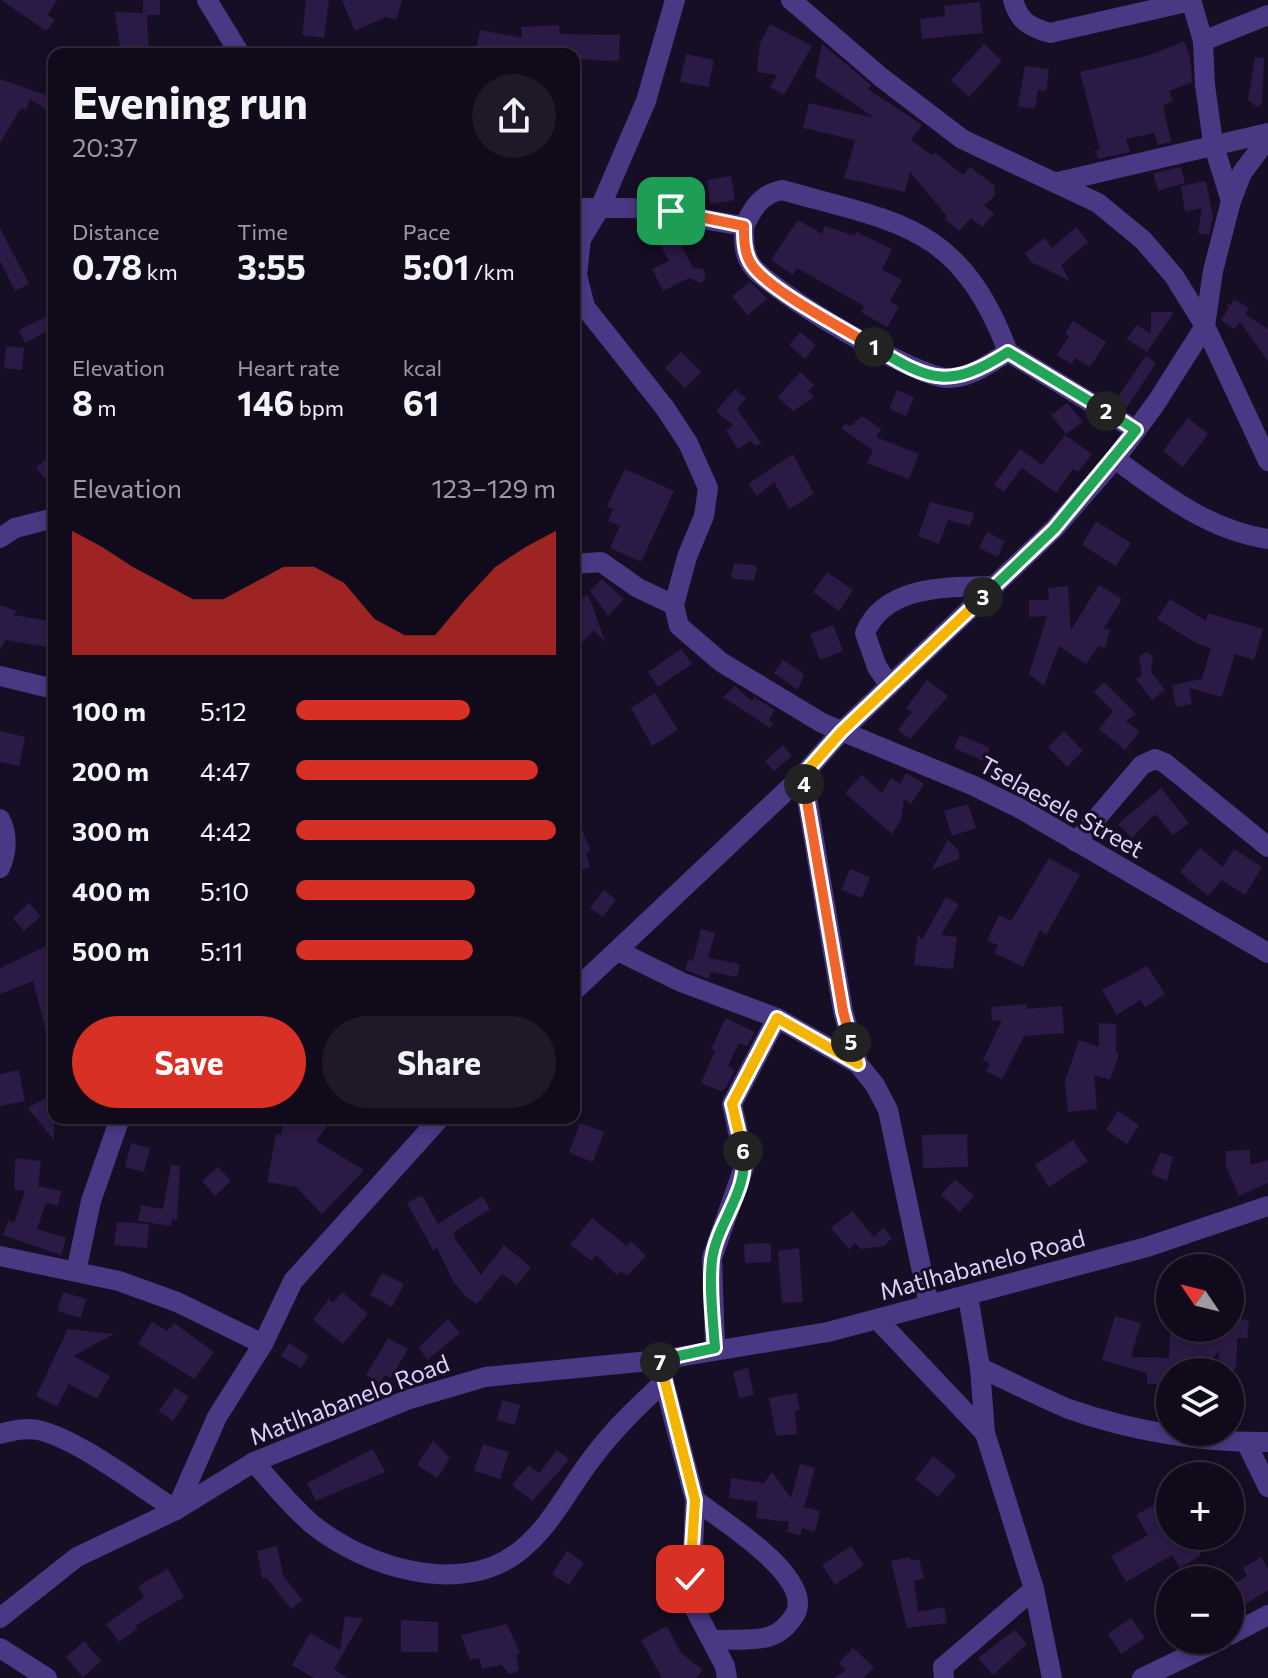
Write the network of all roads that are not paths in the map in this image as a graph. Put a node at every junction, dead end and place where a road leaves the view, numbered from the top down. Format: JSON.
{"nodes":[{"id":1,"x":207,"y":0,"type":"edge"},
{"id":2,"x":791,"y":0,"type":"edge"},
{"id":3,"x":1013,"y":0,"type":"edge"},
{"id":4,"x":1191,"y":1,"type":"edge"},
{"id":5,"x":667,"y":2,"type":"edge"},
{"id":6,"x":1268,"y":15,"type":"edge"},
{"id":7,"x":1203,"y":41,"type":"junction"},
{"id":8,"x":236,"y":48,"type":"edge"},
{"id":9,"x":1268,"y":136,"type":"edge"},
{"id":10,"x":1213,"y":143,"type":"junction"},
{"id":11,"x":1058,"y":182,"type":"junction"},
{"id":12,"x":1231,"y":201,"type":"junction"},
{"id":13,"x":580,"y":208,"type":"edge"},
{"id":14,"x":600,"y":208,"type":"junction"},
{"id":15,"x":744,"y":226,"type":"junction"},
{"id":16,"x":580,"y":246,"type":"edge"},
{"id":17,"x":580,"y":313,"type":"edge"},
{"id":18,"x":1205,"y":326,"type":"junction"},
{"id":19,"x":1008,"y":352,"type":"junction"},
{"id":20,"x":1136,"y":430,"type":"junction"},
{"id":21,"x":1115,"y":459,"type":"junction"},
{"id":22,"x":1268,"y":461,"type":"edge"},
{"id":23,"x":48,"y":520,"type":"edge"},
{"id":24,"x":0,"y":538,"type":"edge"},
{"id":25,"x":1268,"y":539,"type":"edge"},
{"id":26,"x":580,"y":564,"type":"edge"},
{"id":27,"x":995,"y":586,"type":"junction"},
{"id":28,"x":674,"y":605,"type":"junction"},
{"id":29,"x":0,"y":676,"type":"edge"},
{"id":30,"x":890,"y":686,"type":"junction"},
{"id":31,"x":48,"y":688,"type":"edge"},
{"id":32,"x":841,"y":732,"type":"junction"},
{"id":33,"x":803,"y":775,"type":"junction"},
{"id":34,"x":0,"y":819,"type":"edge"},
{"id":35,"x":1076,"y":842,"type":"junction"},
{"id":36,"x":1268,"y":847,"type":"edge"},
{"id":37,"x":0,"y":868,"type":"edge"},
{"id":38,"x":618,"y":951,"type":"junction"},
{"id":39,"x":1268,"y":953,"type":"edge"},
{"id":40,"x":580,"y":985,"type":"edge"},
{"id":41,"x":777,"y":1018,"type":"junction"},
{"id":42,"x":858,"y":1064,"type":"junction"},
{"id":43,"x":118,"y":1124,"type":"edge"},
{"id":44,"x":435,"y":1124,"type":"edge"},
{"id":45,"x":1268,"y":1206,"type":"edge"},
{"id":46,"x":0,"y":1256,"type":"edge"},
{"id":47,"x":76,"y":1272,"type":"junction"},
{"id":48,"x":968,"y":1296,"type":"junction"},
{"id":49,"x":929,"y":1305,"type":"junction"},
{"id":50,"x":877,"y":1319,"type":"junction"},
{"id":51,"x":263,"y":1344,"type":"junction"},
{"id":52,"x":715,"y":1348,"type":"junction"},
{"id":53,"x":660,"y":1360,"type":"junction"},
{"id":54,"x":980,"y":1368,"type":"junction"},
{"id":55,"x":664,"y":1382,"type":"junction"},
{"id":56,"x":985,"y":1433,"type":"junction"},
{"id":57,"x":0,"y":1434,"type":"edge"},
{"id":58,"x":1246,"y":1442,"type":"junction"},
{"id":59,"x":1268,"y":1442,"type":"edge"},
{"id":60,"x":254,"y":1462,"type":"junction"},
{"id":61,"x":1268,"y":1487,"type":"edge"},
{"id":62,"x":695,"y":1500,"type":"junction"},
{"id":63,"x":176,"y":1510,"type":"junction"},
{"id":64,"x":1034,"y":1589,"type":"junction"},
{"id":65,"x":3,"y":1609,"type":"edge"},
{"id":66,"x":1268,"y":1615,"type":"edge"},
{"id":67,"x":1244,"y":1628,"type":"edge"},
{"id":68,"x":712,"y":1640,"type":"junction"},
{"id":69,"x":0,"y":1648,"type":"edge"},
{"id":70,"x":1192,"y":1654,"type":"edge"},
{"id":71,"x":938,"y":1674,"type":"edge"},
{"id":72,"x":47,"y":1678,"type":"edge"},
{"id":73,"x":727,"y":1678,"type":"edge"},
{"id":74,"x":1052,"y":1678,"type":"edge"},
{"id":75,"x":1142,"y":1678,"type":"edge"}],
"edges":[{"from":1,"to":8,"type":"street"},
{"from":2,"to":11,"type":"street"},
{"from":3,"to":4,"type":"street"},
{"from":4,"to":7,"type":"street"},
{"from":5,"to":14,"type":"street"},
{"from":6,"to":7,"type":"street"},
{"from":7,"to":10,"type":"street"},
{"from":9,"to":10,"type":"street"},
{"from":9,"to":12,"type":"street"},
{"from":10,"to":11,"type":"street"},
{"from":10,"to":12,"type":"street"},
{"from":11,"to":18,"type":"street"},
{"from":12,"to":18,"type":"street"},
{"from":13,"to":14,"type":"street"},
{"from":14,"to":15,"type":"street"},
{"from":14,"to":16,"type":"street"},
{"from":15,"to":19,"type":"street"},
{"from":15,"to":19,"type":"street"},
{"from":17,"to":28,"type":"street"},
{"from":18,"to":20,"type":"street"},
{"from":18,"to":22,"type":"street"},
{"from":19,"to":20,"type":"street"},
{"from":20,"to":21,"type":"street"},
{"from":21,"to":25,"type":"street"},
{"from":21,"to":27,"type":"street"},
{"from":23,"to":24,"type":"street"},
{"from":26,"to":28,"type":"street"},
{"from":27,"to":30,"type":"street"},
{"from":27,"to":30,"type":"street"},
{"from":28,"to":32,"type":"street","name":"Tselaesele Street"},
{"from":29,"to":31,"type":"street"},
{"from":30,"to":32,"type":"street"},
{"from":32,"to":33,"type":"street"},
{"from":32,"to":35,"type":"street","name":"Tselaesele Street"},
{"from":33,"to":38,"type":"street"},
{"from":33,"to":42,"type":"street"},
{"from":34,"to":37,"type":"street"},
{"from":35,"to":36,"type":"street"},
{"from":35,"to":39,"type":"street","name":"Tselaesele Street"},
{"from":38,"to":40,"type":"street"},
{"from":38,"to":41,"type":"street"},
{"from":41,"to":42,"type":"street"},
{"from":41,"to":52,"type":"street"},
{"from":42,"to":49,"type":"street"},
{"from":43,"to":47,"type":"street"},
{"from":44,"to":51,"type":"street"},
{"from":45,"to":48,"type":"street","name":"Matlhabanelo Road"},
{"from":46,"to":47,"type":"street"},
{"from":47,"to":51,"type":"street"},
{"from":48,"to":49,"type":"street","name":"Matlhabanelo Road"},
{"from":48,"to":54,"type":"street"},
{"from":49,"to":50,"type":"street","name":"Matlhabanelo Road"},
{"from":50,"to":52,"type":"street","name":"Matlhabanelo Road"},
{"from":50,"to":56,"type":"street"},
{"from":51,"to":63,"type":"street"},
{"from":52,"to":53,"type":"street","name":"Matlhabanelo Road"},
{"from":53,"to":55,"type":"street"},
{"from":53,"to":60,"type":"street","name":"Matlhabanelo Road"},
{"from":54,"to":56,"type":"street"},
{"from":54,"to":58,"type":"street"},
{"from":55,"to":60,"type":"street"},
{"from":55,"to":62,"type":"street"},
{"from":56,"to":64,"type":"street"},
{"from":57,"to":63,"type":"street"},
{"from":58,"to":59,"type":"street"},
{"from":58,"to":61,"type":"street"},
{"from":60,"to":63,"type":"street","name":"Matlhabanelo Road"},
{"from":62,"to":68,"type":"street"},
{"from":62,"to":68,"type":"street"},
{"from":63,"to":65,"type":"street","name":"Matlhabanelo Road"},
{"from":64,"to":71,"type":"street"},
{"from":64,"to":74,"type":"street"},
{"from":66,"to":67,"type":"street"},
{"from":68,"to":73,"type":"street"},
{"from":69,"to":72,"type":"street"},
{"from":70,"to":75,"type":"street"}]}
